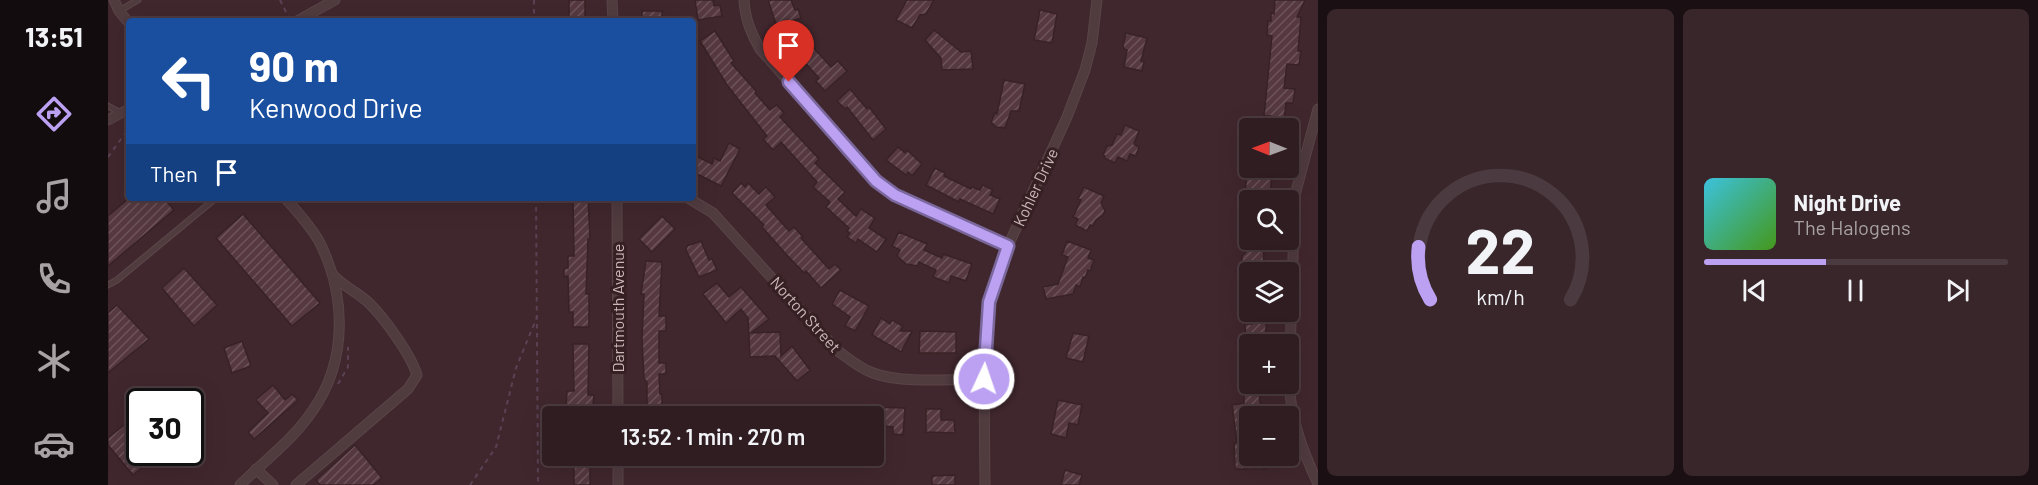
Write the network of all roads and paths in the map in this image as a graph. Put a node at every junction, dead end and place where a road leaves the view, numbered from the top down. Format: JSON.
{"nodes":[{"id":1,"x":114,"y":0,"type":"edge"},
{"id":2,"x":138,"y":0,"type":"edge"},
{"id":3,"x":280,"y":0,"type":"edge"},
{"id":4,"x":335,"y":0,"type":"edge"},
{"id":5,"x":534,"y":0,"type":"edge"},
{"id":6,"x":612,"y":0,"type":"edge"},
{"id":7,"x":744,"y":0,"type":"edge"},
{"id":8,"x":1097,"y":0,"type":"edge"},
{"id":9,"x":119,"y":11,"type":"junction"},
{"id":10,"x":289,"y":18,"type":"edge"},
{"id":11,"x":302,"y":18,"type":"edge"},
{"id":12,"x":534,"y":18,"type":"edge"},
{"id":13,"x":613,"y":18,"type":"edge"},
{"id":14,"x":126,"y":19,"type":"edge"},
{"id":15,"x":108,"y":106,"type":"edge"},
{"id":16,"x":1318,"y":109,"type":"edge"},
{"id":17,"x":125,"y":111,"type":"edge"},
{"id":18,"x":108,"y":120,"type":"edge"},
{"id":19,"x":126,"y":132,"type":"edge"},
{"id":20,"x":108,"y":158,"type":"edge"},
{"id":21,"x":212,"y":201,"type":"edge"},
{"id":22,"x":287,"y":201,"type":"edge"},
{"id":23,"x":536,"y":201,"type":"edge"},
{"id":24,"x":617,"y":201,"type":"edge"},
{"id":25,"x":693,"y":201,"type":"edge"},
{"id":26,"x":1008,"y":246,"type":"junction"},
{"id":27,"x":331,"y":273,"type":"junction"},
{"id":28,"x":108,"y":285,"type":"edge"},
{"id":29,"x":537,"y":315,"type":"junction"},
{"id":30,"x":348,"y":338,"type":"dead end"},
{"id":31,"x":984,"y":379,"type":"junction"},
{"id":32,"x":338,"y":385,"type":"dead end"},
{"id":33,"x":618,"y":406,"type":"edge"},
{"id":34,"x":618,"y":466,"type":"edge"},
{"id":35,"x":256,"y":469,"type":"junction"},
{"id":36,"x":469,"y":484,"type":"edge"},
{"id":37,"x":1318,"y":484,"type":"edge"},
{"id":38,"x":240,"y":485,"type":"edge"},
{"id":39,"x":273,"y":485,"type":"edge"},
{"id":40,"x":296,"y":485,"type":"edge"},
{"id":41,"x":538,"y":485,"type":"edge"},
{"id":42,"x":618,"y":485,"type":"edge"},
{"id":43,"x":985,"y":485,"type":"edge"}],
"edges":[{"from":1,"to":9,"type":"street"},
{"from":2,"to":9,"type":"lane"},
{"from":3,"to":10,"type":"path"},
{"from":4,"to":11,"type":"street"},
{"from":5,"to":12,"type":"path"},
{"from":6,"to":13,"type":"street"},
{"from":7,"to":26,"type":"street"},
{"from":8,"to":26,"type":"street","name":"Kohler Drive"},
{"from":9,"to":14,"type":"street"},
{"from":15,"to":17,"type":"lane"},
{"from":16,"to":37,"type":"street"},
{"from":17,"to":18,"type":"street"},
{"from":19,"to":20,"type":"path"},
{"from":21,"to":28,"type":"lane"},
{"from":22,"to":27,"type":"street"},
{"from":23,"to":29,"type":"path"},
{"from":24,"to":33,"type":"street","name":"Dartmouth Avenue"},
{"from":25,"to":31,"type":"street","name":"Norton Street"},
{"from":26,"to":31,"type":"street","name":"Kohler Drive"},
{"from":27,"to":35,"type":"street"},
{"from":27,"to":40,"type":"street"},
{"from":29,"to":36,"type":"path"},
{"from":29,"to":41,"type":"path"},
{"from":30,"to":32,"type":"path"},
{"from":31,"to":43,"type":"street","name":"Kohler Drive"},
{"from":34,"to":42,"type":"street"},
{"from":35,"to":38,"type":"street"},
{"from":35,"to":39,"type":"street"}]}
